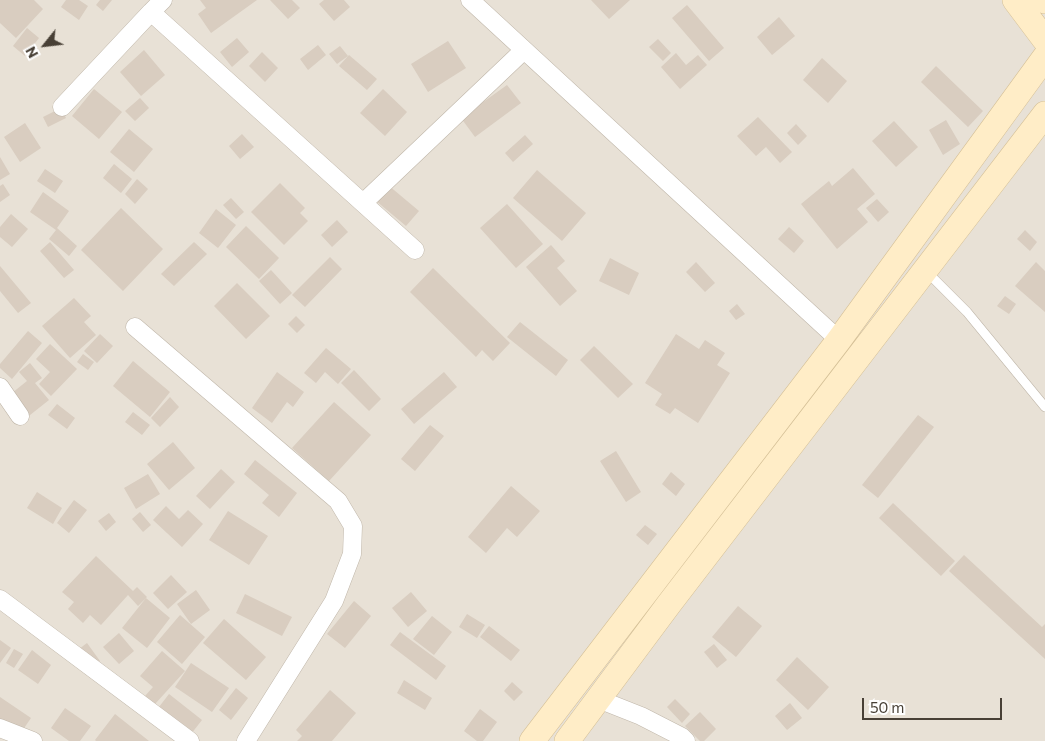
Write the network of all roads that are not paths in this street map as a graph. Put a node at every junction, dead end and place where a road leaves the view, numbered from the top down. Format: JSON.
{"nodes":[{"id":1,"x":470,"y":0,"type":"edge"},
{"id":2,"x":1015,"y":0,"type":"edge"},
{"id":3,"x":157,"y":6,"type":"edge"},
{"id":4,"x":1045,"y":40,"type":"edge"},
{"id":5,"x":524,"y":50,"type":"junction"},
{"id":6,"x":1045,"y":58,"type":"edge"},
{"id":7,"x":62,"y":107,"type":"dead end"},
{"id":8,"x":1045,"y":114,"type":"edge"},
{"id":9,"x":363,"y":203,"type":"junction"},
{"id":10,"x":415,"y":250,"type":"dead end"},
{"id":11,"x":925,"y":270,"type":"junction"},
{"id":12,"x":134,"y":327,"type":"dead end"},
{"id":13,"x":839,"y":340,"type":"junction"},
{"id":14,"x":0,"y":387,"type":"edge"},
{"id":15,"x":1045,"y":407,"type":"edge"},
{"id":16,"x":20,"y":416,"type":"dead end"},
{"id":17,"x":0,"y":599,"type":"edge"},
{"id":18,"x":598,"y":699,"type":"junction"},
{"id":19,"x":0,"y":728,"type":"edge"},
{"id":20,"x":33,"y":741,"type":"edge"},
{"id":21,"x":190,"y":741,"type":"edge"},
{"id":22,"x":246,"y":741,"type":"edge"},
{"id":23,"x":532,"y":741,"type":"edge"},
{"id":24,"x":567,"y":741,"type":"edge"},
{"id":25,"x":686,"y":741,"type":"edge"}],
"edges":[{"from":1,"to":5,"type":"street"},
{"from":2,"to":4,"type":"street"},
{"from":3,"to":7,"type":"street"},
{"from":3,"to":9,"type":"street"},
{"from":5,"to":9,"type":"street"},
{"from":5,"to":13,"type":"street"},
{"from":6,"to":13,"type":"street"},
{"from":8,"to":11,"type":"street"},
{"from":9,"to":10,"type":"street"},
{"from":11,"to":15,"type":"lane"},
{"from":11,"to":18,"type":"street"},
{"from":12,"to":22,"type":"street"},
{"from":13,"to":23,"type":"street"},
{"from":14,"to":16,"type":"street"},
{"from":17,"to":21,"type":"street"},
{"from":18,"to":24,"type":"street"},
{"from":18,"to":25,"type":"street"},
{"from":19,"to":20,"type":"street"}]}
